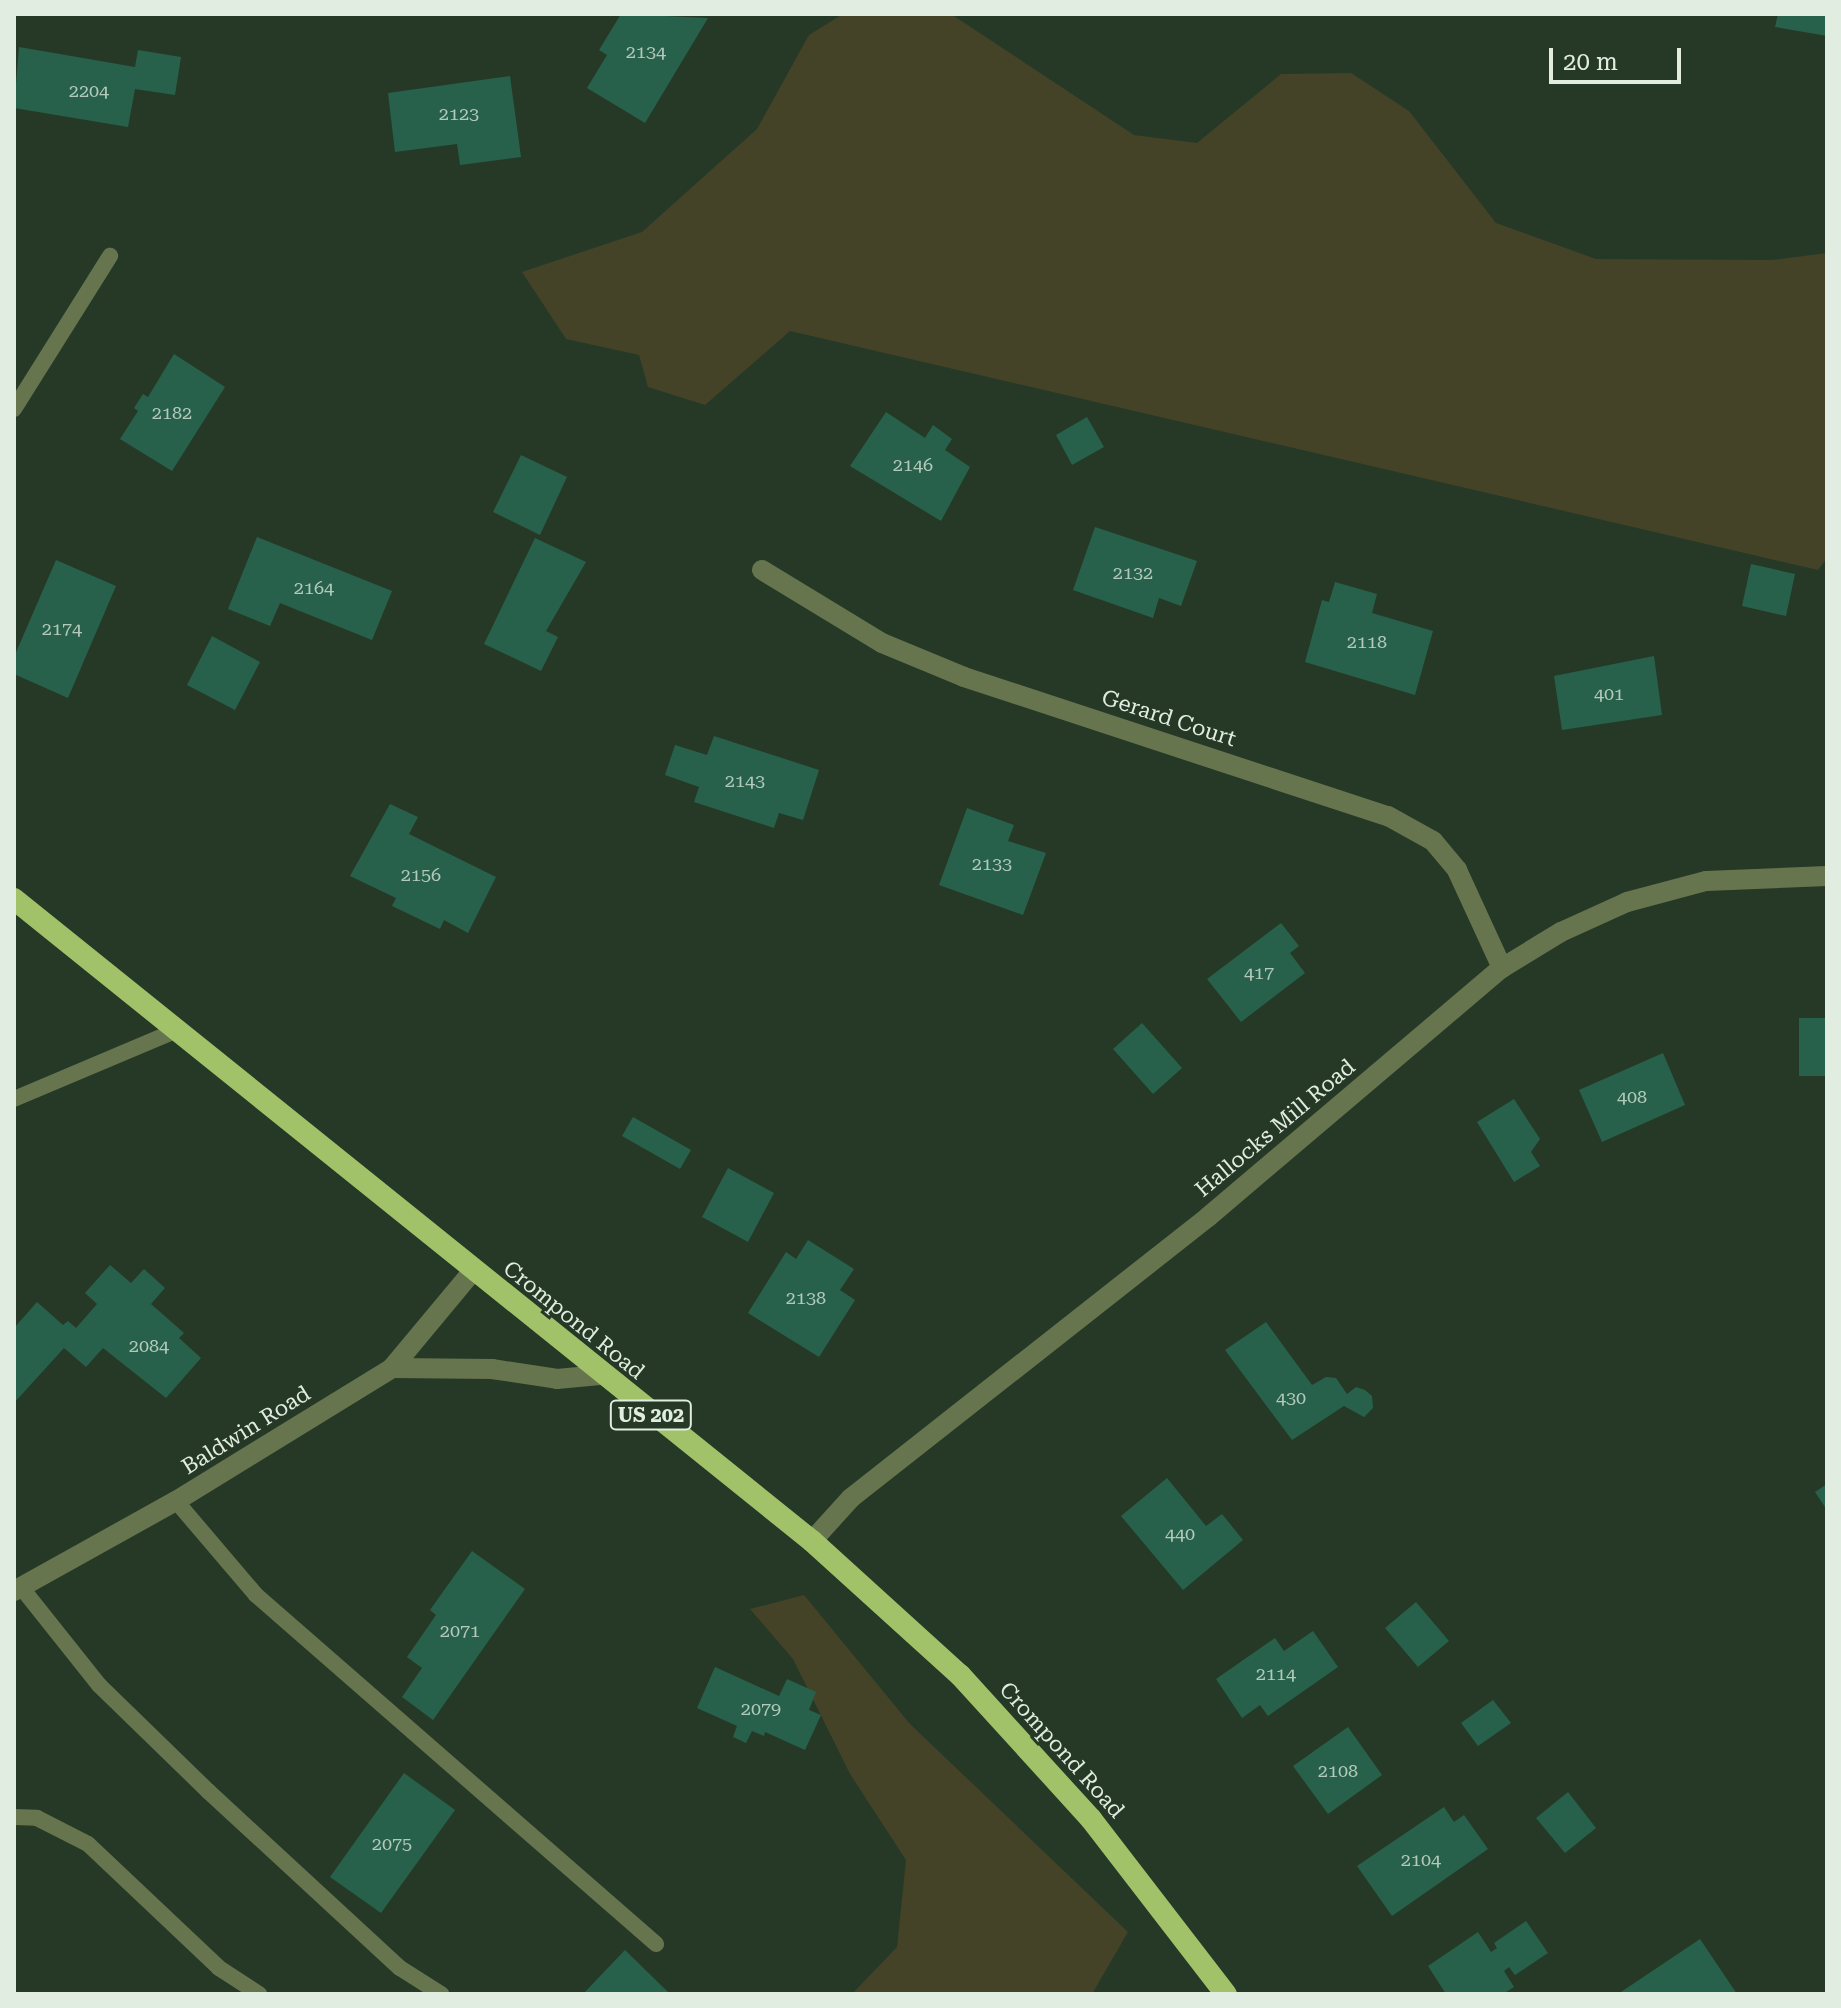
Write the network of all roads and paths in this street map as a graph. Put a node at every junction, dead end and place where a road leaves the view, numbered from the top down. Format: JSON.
{"nodes":[{"id":1,"x":110,"y":256,"type":"dead end"},
{"id":2,"x":14,"y":409,"type":"edge"},
{"id":3,"x":762,"y":570,"type":"dead end"},
{"id":4,"x":1827,"y":876,"type":"edge"},
{"id":5,"x":14,"y":899,"type":"edge"},
{"id":6,"x":1502,"y":968,"type":"junction"},
{"id":7,"x":177,"y":1030,"type":"junction"},
{"id":8,"x":14,"y":1099,"type":"edge"},
{"id":9,"x":472,"y":1272,"type":"junction"},
{"id":10,"x":392,"y":1368,"type":"junction"},
{"id":11,"x":600,"y":1375,"type":"junction"},
{"id":12,"x":176,"y":1501,"type":"junction"},
{"id":13,"x":812,"y":1541,"type":"junction"},
{"id":14,"x":17,"y":1589,"type":"edge"},
{"id":15,"x":14,"y":1817,"type":"edge"},
{"id":16,"x":656,"y":1944,"type":"dead end"},
{"id":17,"x":259,"y":1994,"type":"edge"},
{"id":18,"x":441,"y":1994,"type":"edge"},
{"id":19,"x":1226,"y":1994,"type":"edge"}],
"edges":[{"from":1,"to":2,"type":"lane"},
{"from":3,"to":6,"type":"street","name":"Gerard Court"},
{"from":4,"to":6,"type":"street","name":"Hallocks Mill Road"},
{"from":5,"to":7,"type":"highway","name":"Crompond Road","number":"US 202"},
{"from":6,"to":13,"type":"street","name":"Hallocks Mill Road"},
{"from":7,"to":8,"type":"lane"},
{"from":7,"to":9,"type":"highway","name":"Crompond Road","number":"US 202"},
{"from":9,"to":10,"type":"street","name":"Baldwin Road"},
{"from":9,"to":11,"type":"highway","name":"Crompond Road","number":"US 202"},
{"from":10,"to":11,"type":"street"},
{"from":10,"to":12,"type":"street","name":"Baldwin Road"},
{"from":11,"to":13,"type":"highway","name":"Crompond Road","number":"US 202"},
{"from":12,"to":14,"type":"street","name":"Baldwin Road"},
{"from":12,"to":16,"type":"lane"},
{"from":13,"to":19,"type":"highway","name":"Crompond Road","number":"US 202"},
{"from":14,"to":18,"type":"lane"},
{"from":15,"to":17,"type":"lane"}]}
